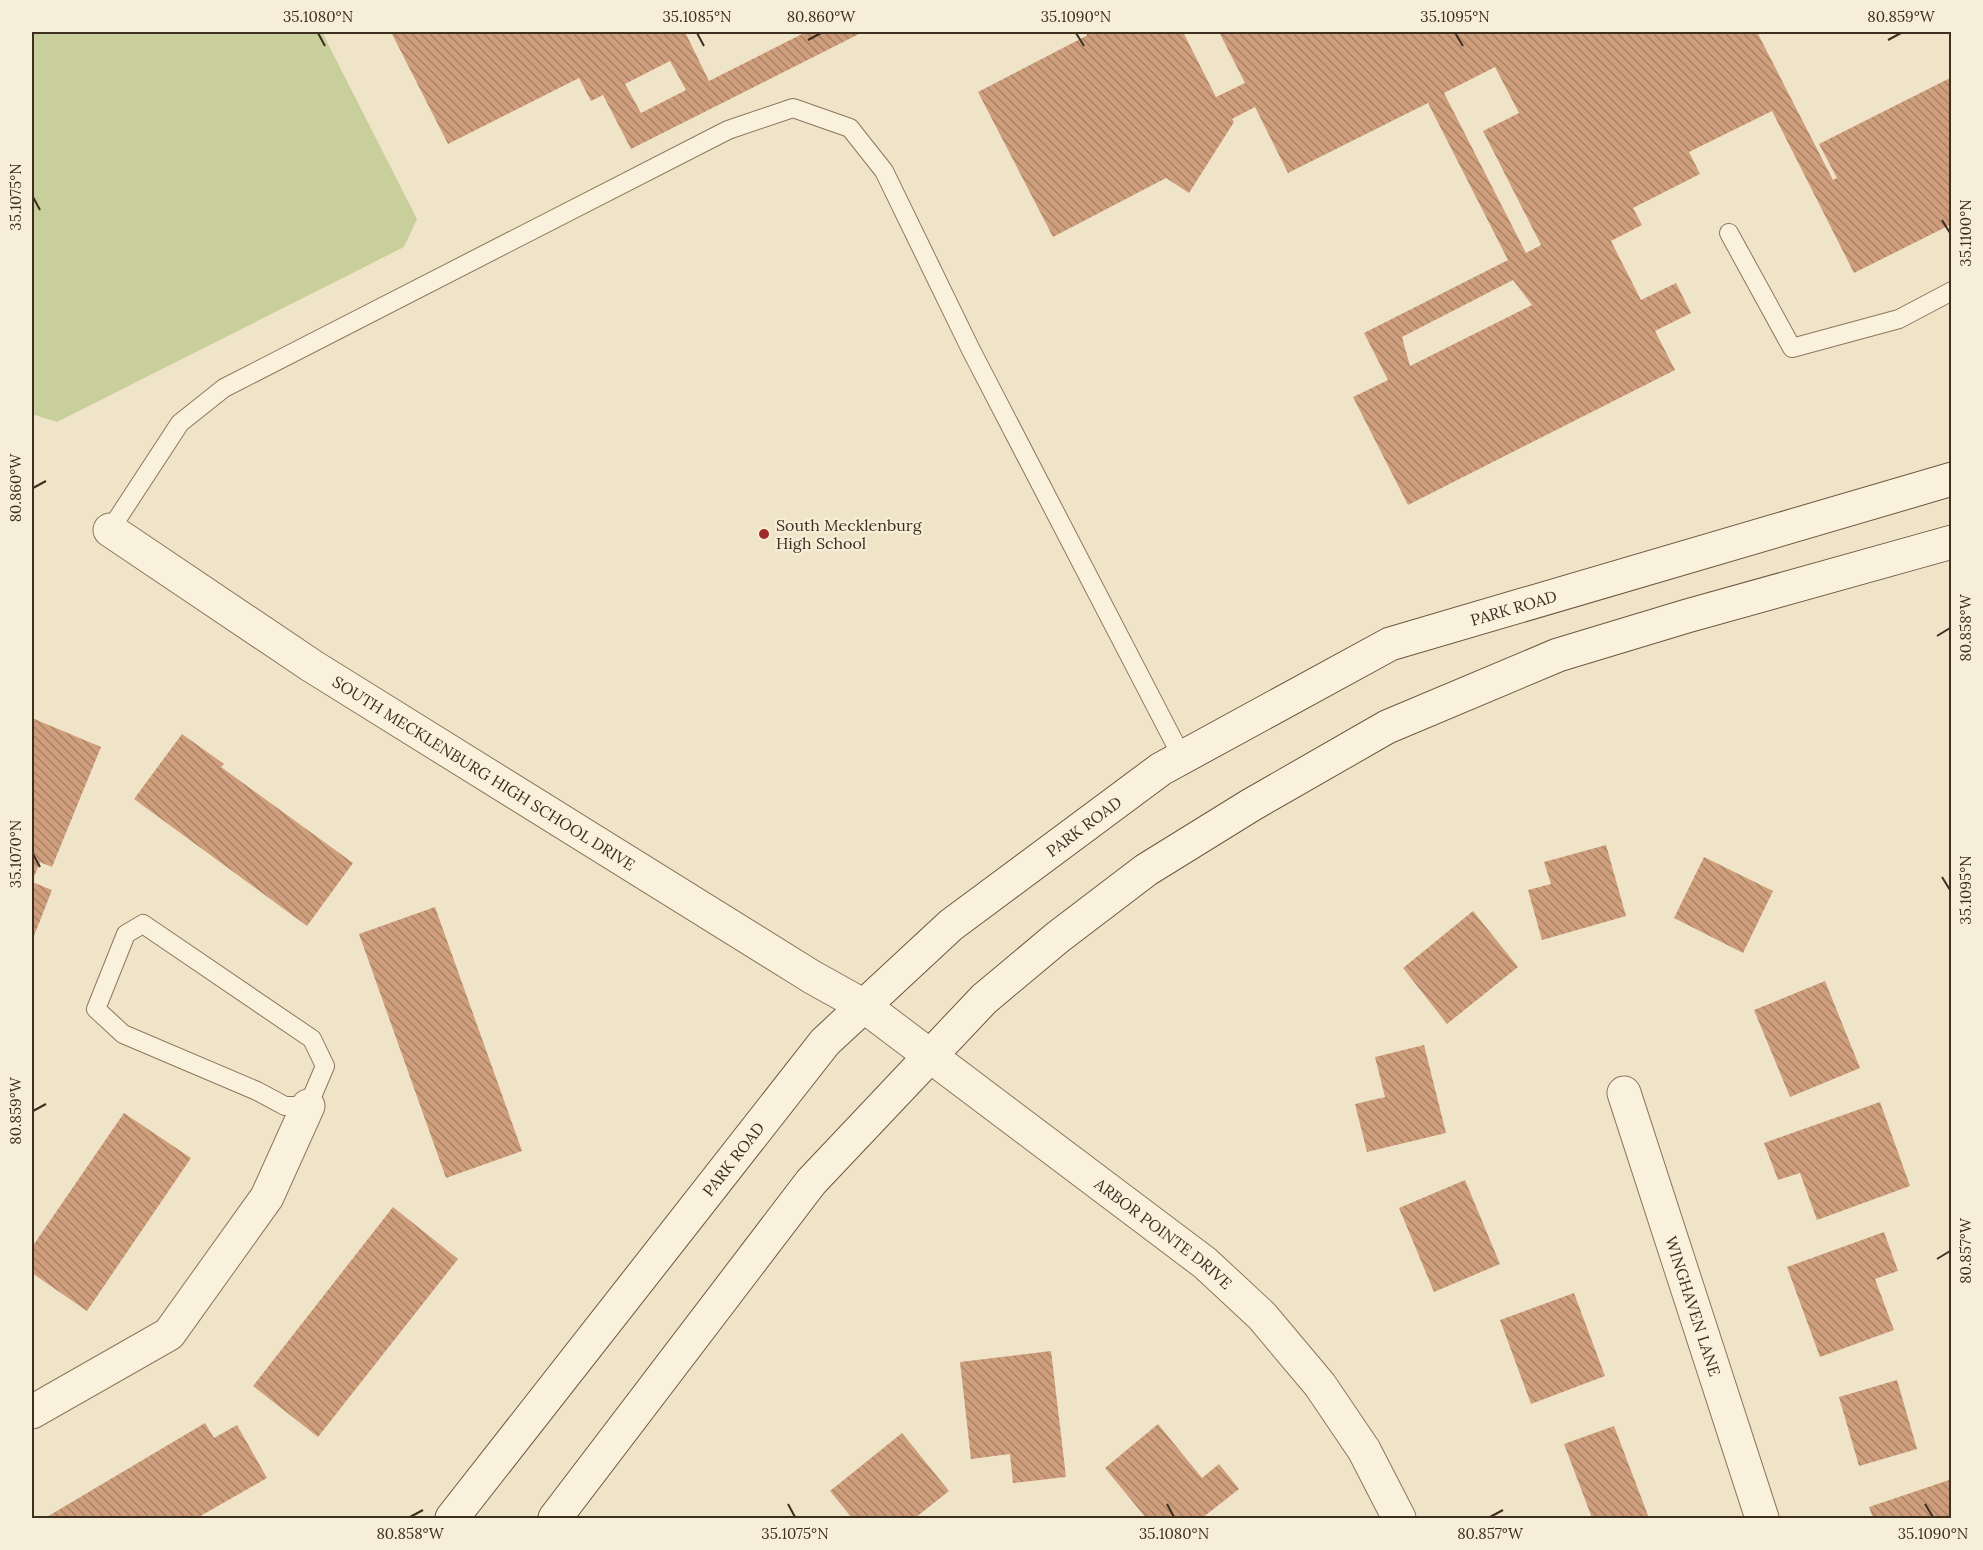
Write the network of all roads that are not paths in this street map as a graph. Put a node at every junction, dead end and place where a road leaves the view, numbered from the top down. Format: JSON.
{"nodes":[{"id":1,"x":1729,"y":232,"type":"dead end"},
{"id":2,"x":1952,"y":291,"type":"edge"},
{"id":3,"x":1952,"y":479,"type":"edge"},
{"id":4,"x":110,"y":530,"type":"joint"},
{"id":5,"x":1952,"y":542,"type":"edge"},
{"id":6,"x":1182,"y":757,"type":"junction"},
{"id":7,"x":864,"y":1006,"type":"junction"},
{"id":8,"x":928,"y":1057,"type":"junction"},
{"id":9,"x":1624,"y":1093,"type":"dead end"},
{"id":10,"x":308,"y":1106,"type":"junction"},
{"id":11,"x":32,"y":1412,"type":"edge"},
{"id":12,"x":452,"y":1518,"type":"edge"},
{"id":13,"x":555,"y":1518,"type":"edge"},
{"id":14,"x":1399,"y":1518,"type":"edge"},
{"id":15,"x":1762,"y":1518,"type":"edge"}],
"edges":[{"from":1,"to":2,"type":"lane"},
{"from":3,"to":6,"type":"main road","name":"PARK ROAD"},
{"from":4,"to":6,"type":"lane"},
{"from":4,"to":7,"type":"main road","name":"SOUTH MECKLENBURG HIGH SCHOOL DRIVE"},
{"from":5,"to":8,"type":"main road"},
{"from":6,"to":7,"type":"main road","name":"PARK ROAD"},
{"from":7,"to":8,"type":"main road","name":"ARBOR POINTE DRIVE"},
{"from":7,"to":12,"type":"main road","name":"PARK ROAD"},
{"from":8,"to":13,"type":"main road"},
{"from":8,"to":14,"type":"main road","name":"ARBOR POINTE DRIVE"},
{"from":9,"to":15,"type":"main road","name":"WINGHAVEN LANE"},
{"from":10,"to":10,"type":"lane"},
{"from":10,"to":11,"type":"main road"}]}
